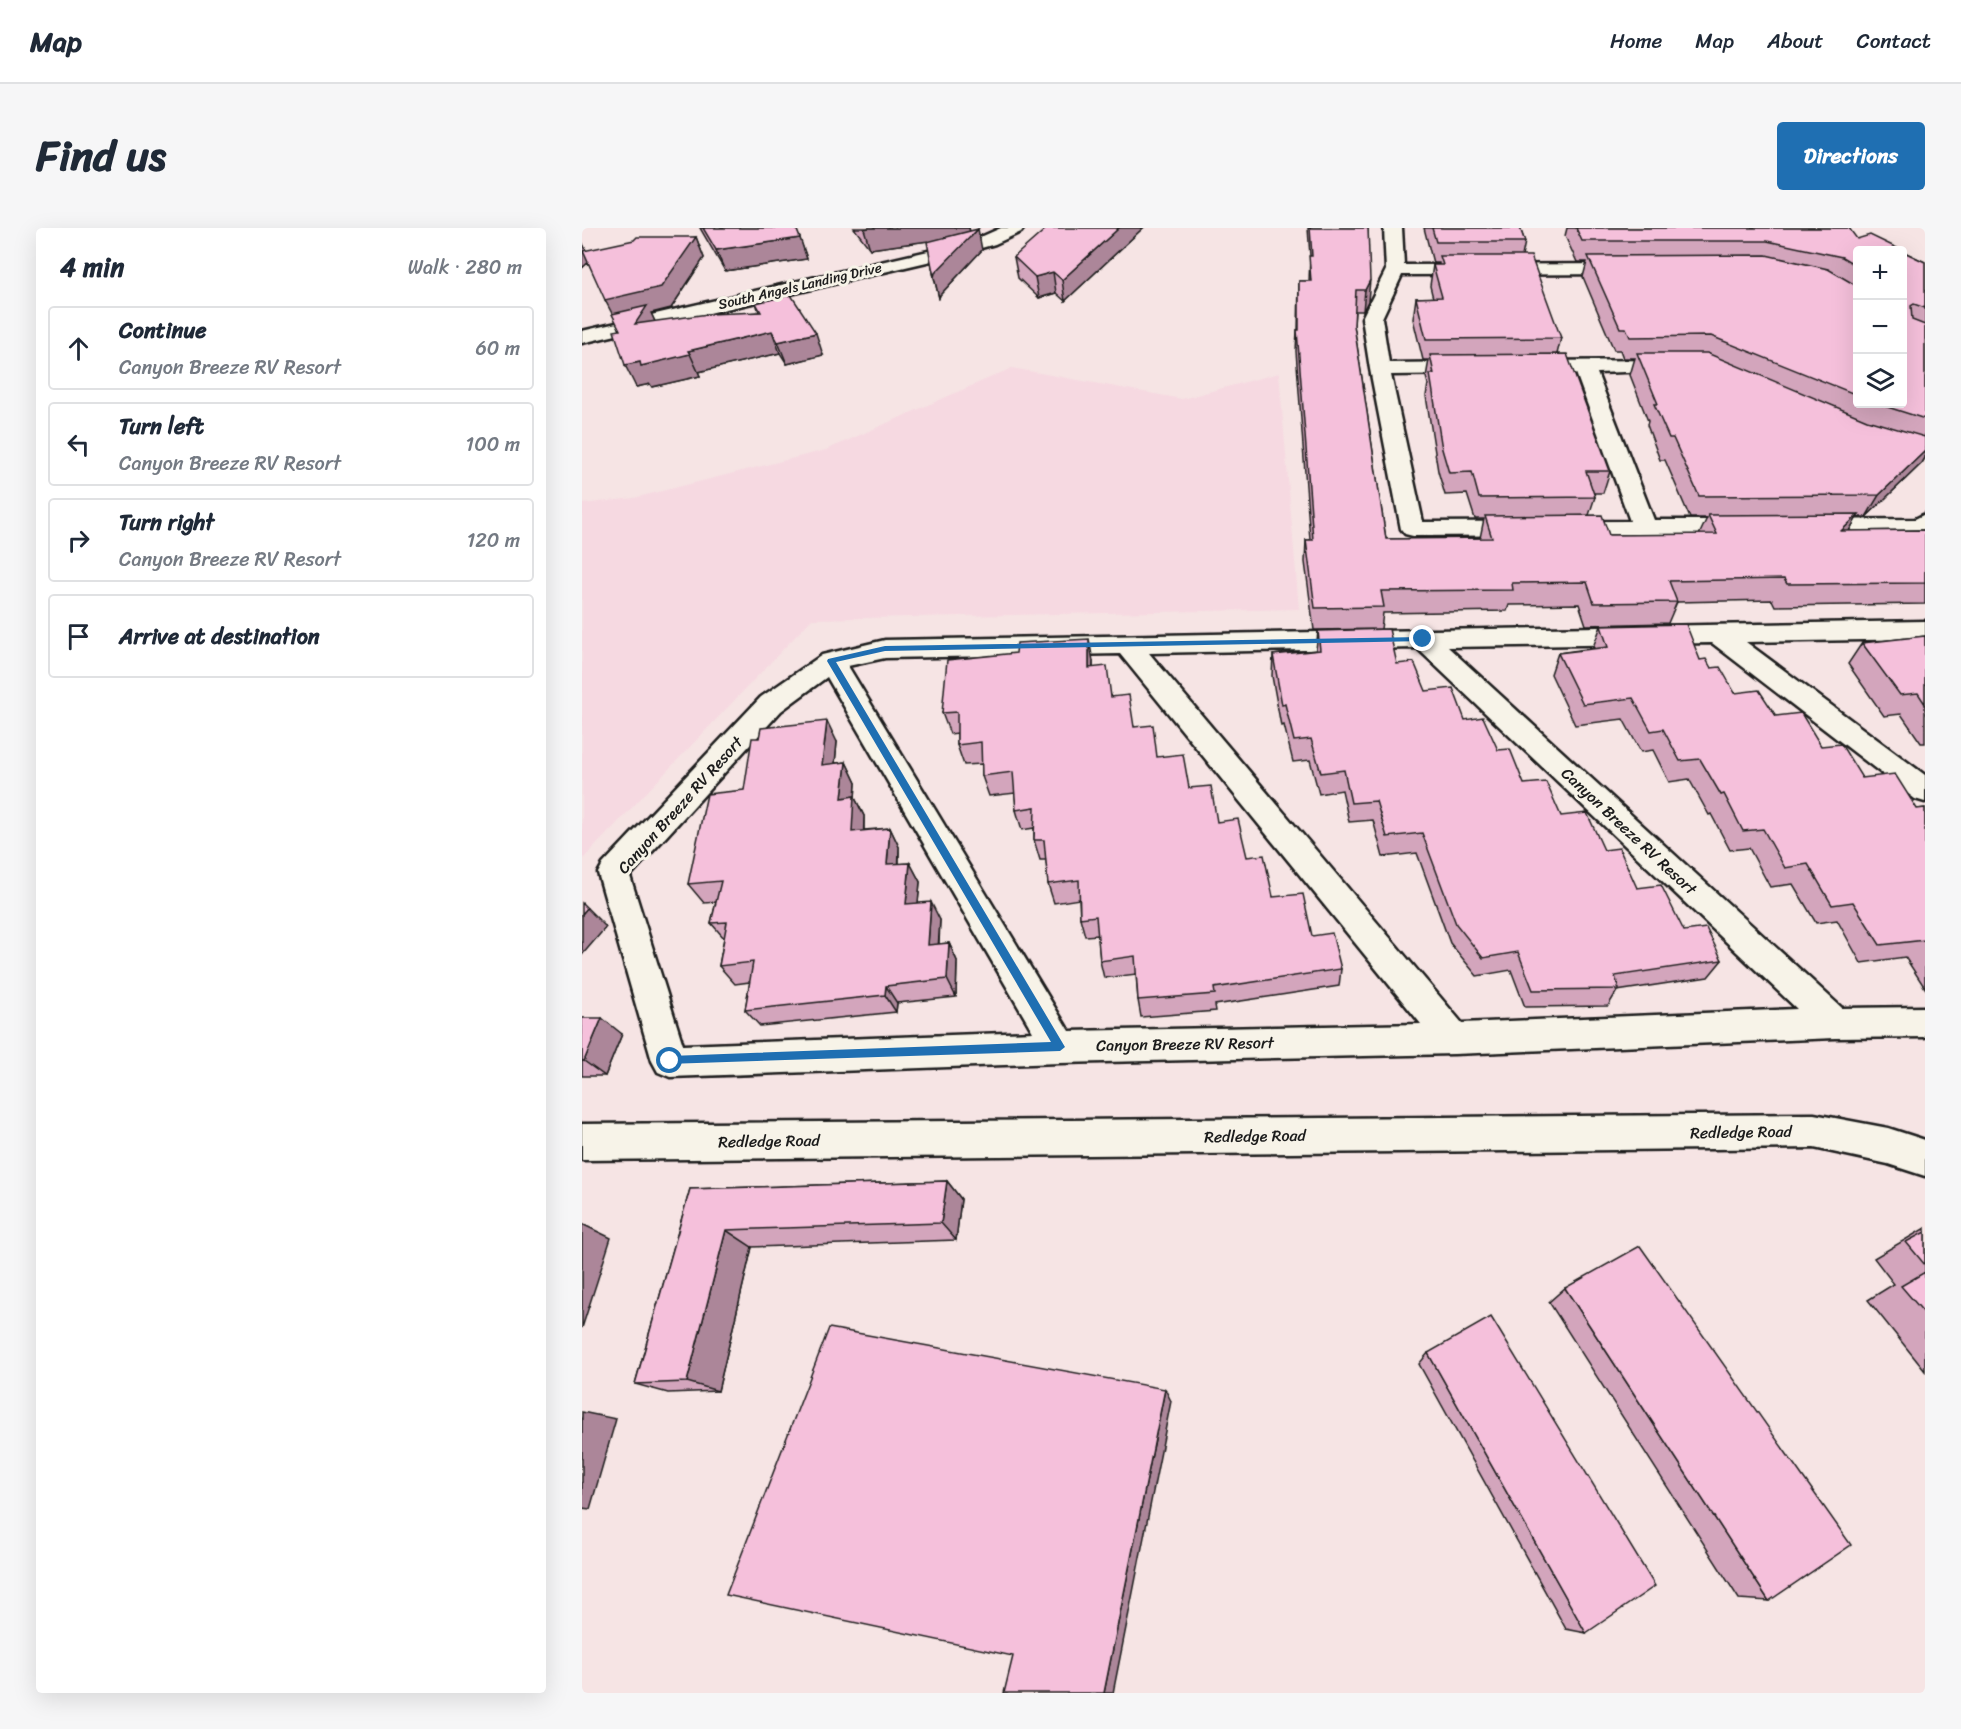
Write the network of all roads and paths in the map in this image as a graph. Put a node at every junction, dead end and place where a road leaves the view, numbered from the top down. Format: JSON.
{"nodes":[{"id":1,"x":1015,"y":228,"type":"edge"},
{"id":2,"x":1393,"y":228,"type":"edge"},
{"id":3,"x":1652,"y":269,"type":"edge"},
{"id":4,"x":1395,"y":270,"type":"junction"},
{"id":5,"x":582,"y":337,"type":"edge"},
{"id":6,"x":1584,"y":366,"type":"junction"},
{"id":7,"x":1690,"y":366,"type":"edge"},
{"id":8,"x":1380,"y":369,"type":"junction"},
{"id":9,"x":1925,"y":521,"type":"edge"},
{"id":10,"x":1645,"y":528,"type":"junction"},
{"id":11,"x":1925,"y":630,"type":"edge"},
{"id":12,"x":1717,"y":633,"type":"junction"},
{"id":13,"x":1423,"y":639,"type":"junction"},
{"id":14,"x":1127,"y":644,"type":"junction"},
{"id":15,"x":831,"y":661,"type":"junction"},
{"id":16,"x":1925,"y":792,"type":"edge"},
{"id":17,"x":1835,"y":1023,"type":"junction"},
{"id":18,"x":1925,"y":1023,"type":"edge"},
{"id":19,"x":1454,"y":1039,"type":"junction"},
{"id":20,"x":1060,"y":1047,"type":"junction"},
{"id":21,"x":582,"y":1142,"type":"edge"},
{"id":22,"x":1925,"y":1158,"type":"edge"}],
"edges":[{"from":1,"to":5,"type":"street","name":"South Angels Landing Drive"},
{"from":2,"to":4,"type":"street"},
{"from":3,"to":4,"type":"street"},
{"from":4,"to":8,"type":"street"},
{"from":6,"to":7,"type":"street"},
{"from":6,"to":8,"type":"street"},
{"from":6,"to":10,"type":"street"},
{"from":8,"to":10,"type":"street"},
{"from":9,"to":10,"type":"street"},
{"from":11,"to":12,"type":"street","name":"Canyon Breeze RV Resort"},
{"from":12,"to":13,"type":"street","name":"Canyon Breeze RV Resort"},
{"from":12,"to":16,"type":"street"},
{"from":13,"to":14,"type":"street","name":"Canyon Breeze RV Resort"},
{"from":13,"to":17,"type":"street","name":"Canyon Breeze RV Resort"},
{"from":14,"to":15,"type":"street","name":"Canyon Breeze RV Resort"},
{"from":14,"to":19,"type":"street"},
{"from":15,"to":20,"type":"street"},
{"from":15,"to":20,"type":"street","name":"Canyon Breeze RV Resort"},
{"from":17,"to":18,"type":"street","name":"Canyon Breeze RV Resort"},
{"from":17,"to":19,"type":"street","name":"Canyon Breeze RV Resort"},
{"from":19,"to":20,"type":"street","name":"Canyon Breeze RV Resort"},
{"from":21,"to":22,"type":"street","name":"Redledge Road"}]}
